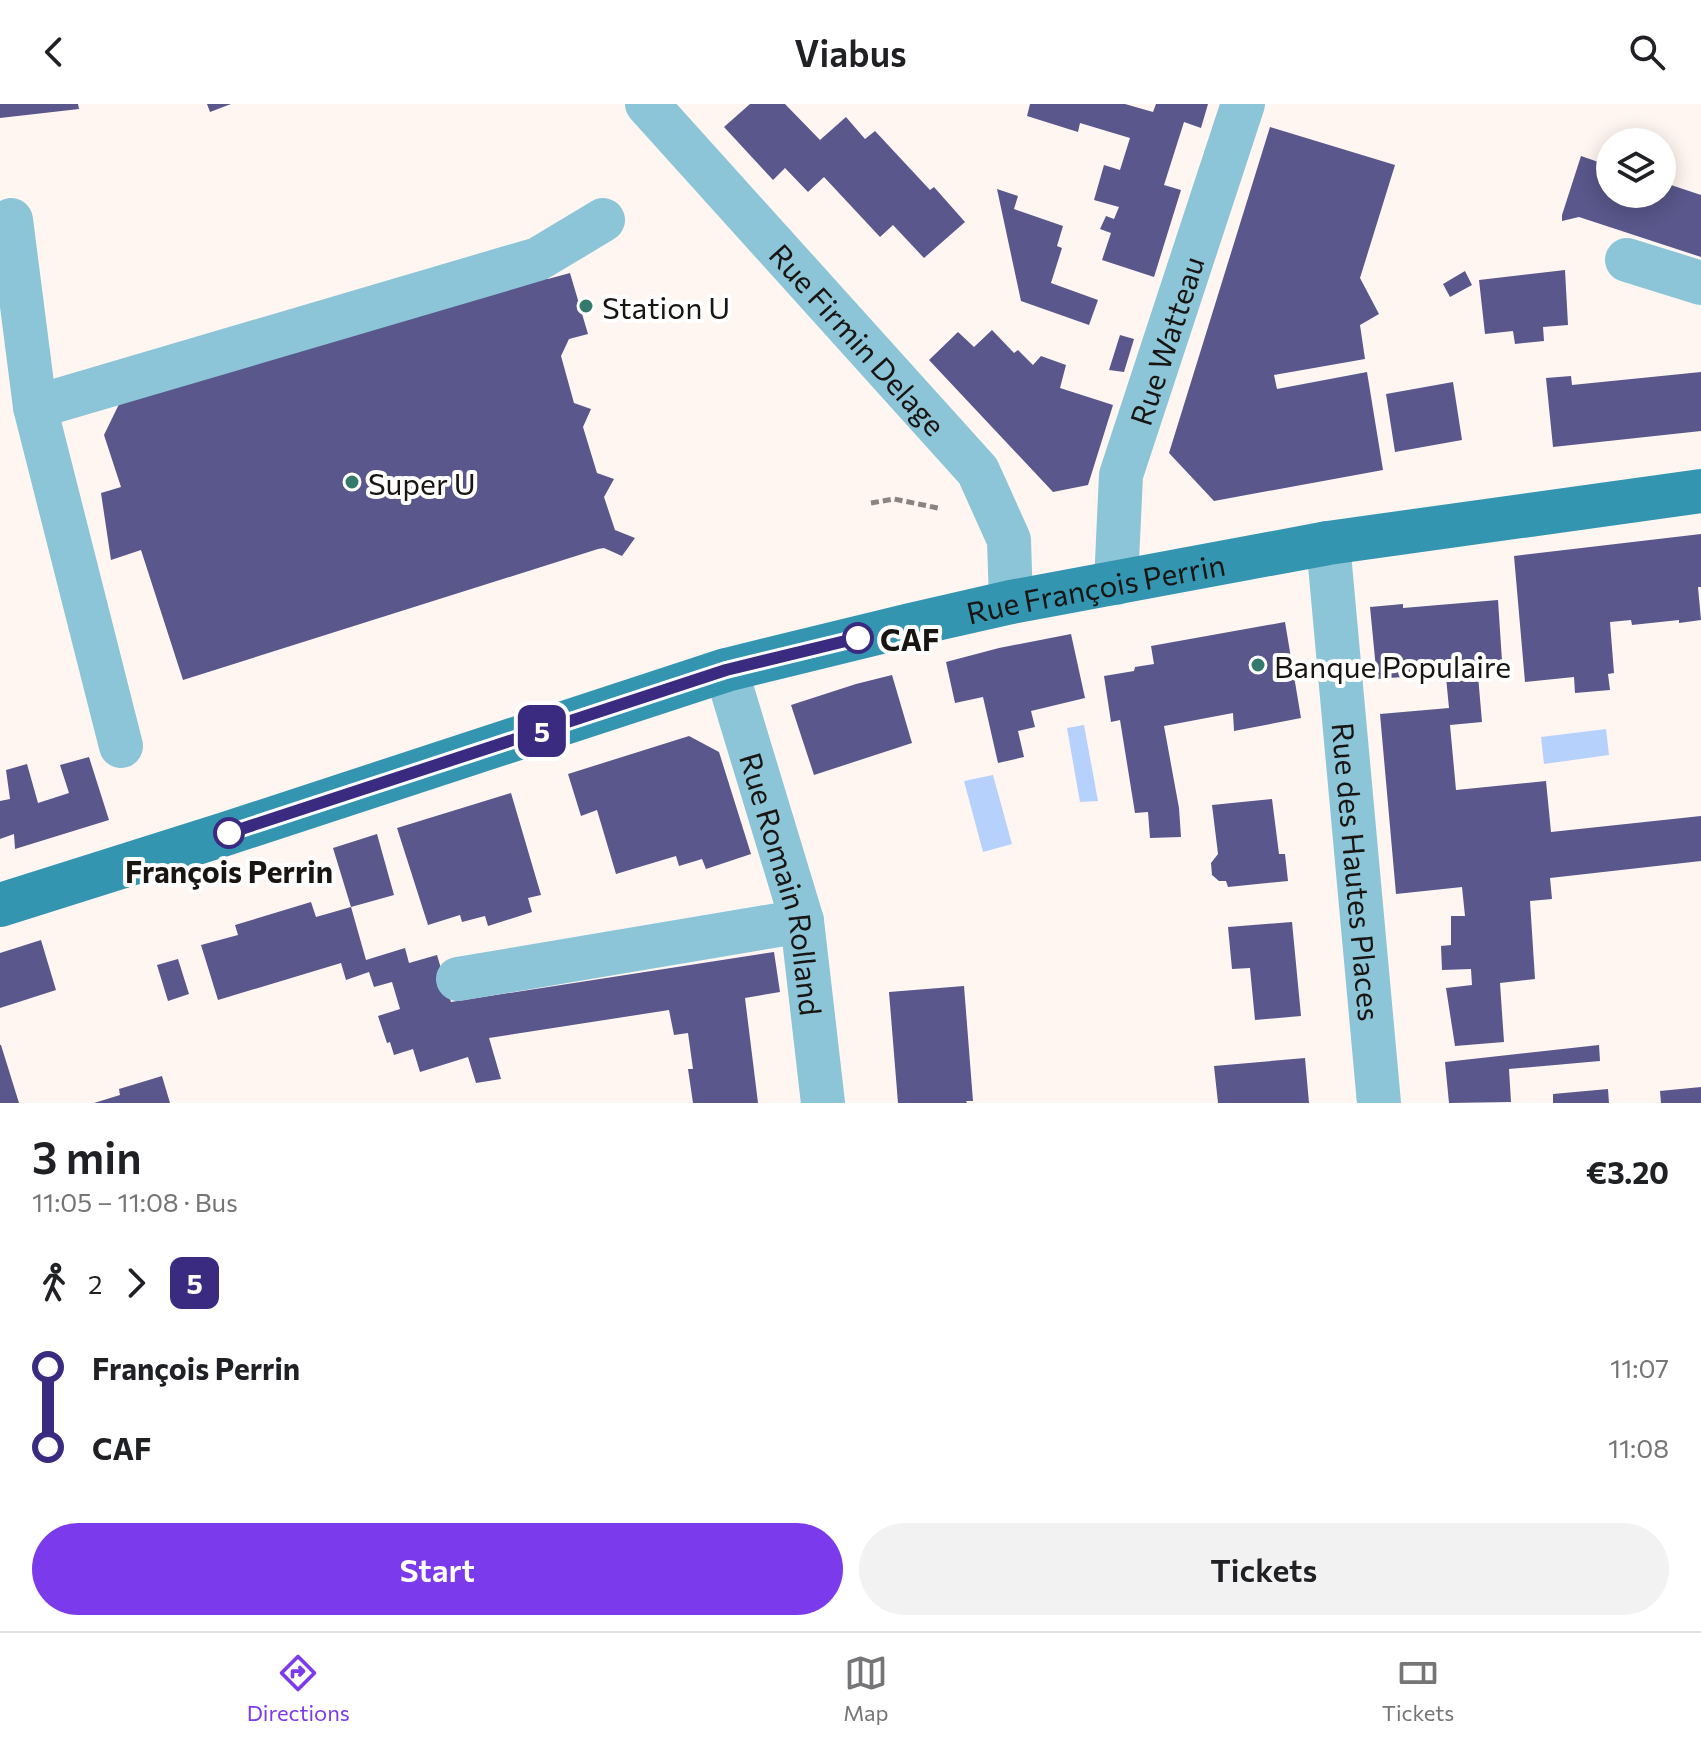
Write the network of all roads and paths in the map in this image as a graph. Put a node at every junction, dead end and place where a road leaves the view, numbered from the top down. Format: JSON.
{"nodes":[{"id":1,"x":647,"y":104,"type":"edge"},
{"id":2,"x":1243,"y":104,"type":"edge"},
{"id":3,"x":11,"y":220,"type":"dead end"},
{"id":4,"x":603,"y":220,"type":"dead end"},
{"id":5,"x":1627,"y":260,"type":"dead end"},
{"id":6,"x":1701,"y":283,"type":"edge"},
{"id":7,"x":35,"y":407,"type":"junction"},
{"id":8,"x":1701,"y":491,"type":"edge"},
{"id":9,"x":871,"y":503,"type":"dead end"},
{"id":10,"x":938,"y":508,"type":"dead end"},
{"id":11,"x":1328,"y":543,"type":"junction"},
{"id":12,"x":1116,"y":583,"type":"junction"},
{"id":13,"x":1011,"y":602,"type":"junction"},
{"id":14,"x":726,"y":670,"type":"junction"},
{"id":15,"x":121,"y":746,"type":"dead end"},
{"id":16,"x":0,"y":905,"type":"edge"},
{"id":17,"x":802,"y":921,"type":"junction"},
{"id":18,"x":458,"y":979,"type":"dead end"},
{"id":19,"x":823,"y":1103,"type":"edge"},
{"id":20,"x":1379,"y":1103,"type":"edge"}],
"edges":[{"from":1,"to":13,"type":"street","name":"Rue Firmin Delage"},
{"from":2,"to":12,"type":"street","name":"Rue Watteau"},
{"from":3,"to":7,"type":"street"},
{"from":4,"to":7,"type":"street"},
{"from":5,"to":6,"type":"street"},
{"from":7,"to":15,"type":"street"},
{"from":8,"to":11,"type":"main road","name":"Rue François Perrin"},
{"from":9,"to":10,"type":"path"},
{"from":11,"to":12,"type":"main road","name":"Rue François Perrin"},
{"from":11,"to":20,"type":"street","name":"Rue des Hautes Places"},
{"from":12,"to":13,"type":"main road","name":"Rue François Perrin"},
{"from":13,"to":14,"type":"main road","name":"Rue François Perrin"},
{"from":14,"to":16,"type":"main road","name":"Rue François Perrin"},
{"from":14,"to":17,"type":"street","name":"Rue Romain Rolland"},
{"from":17,"to":18,"type":"street"},
{"from":17,"to":19,"type":"street","name":"Rue Romain Rolland"}]}
